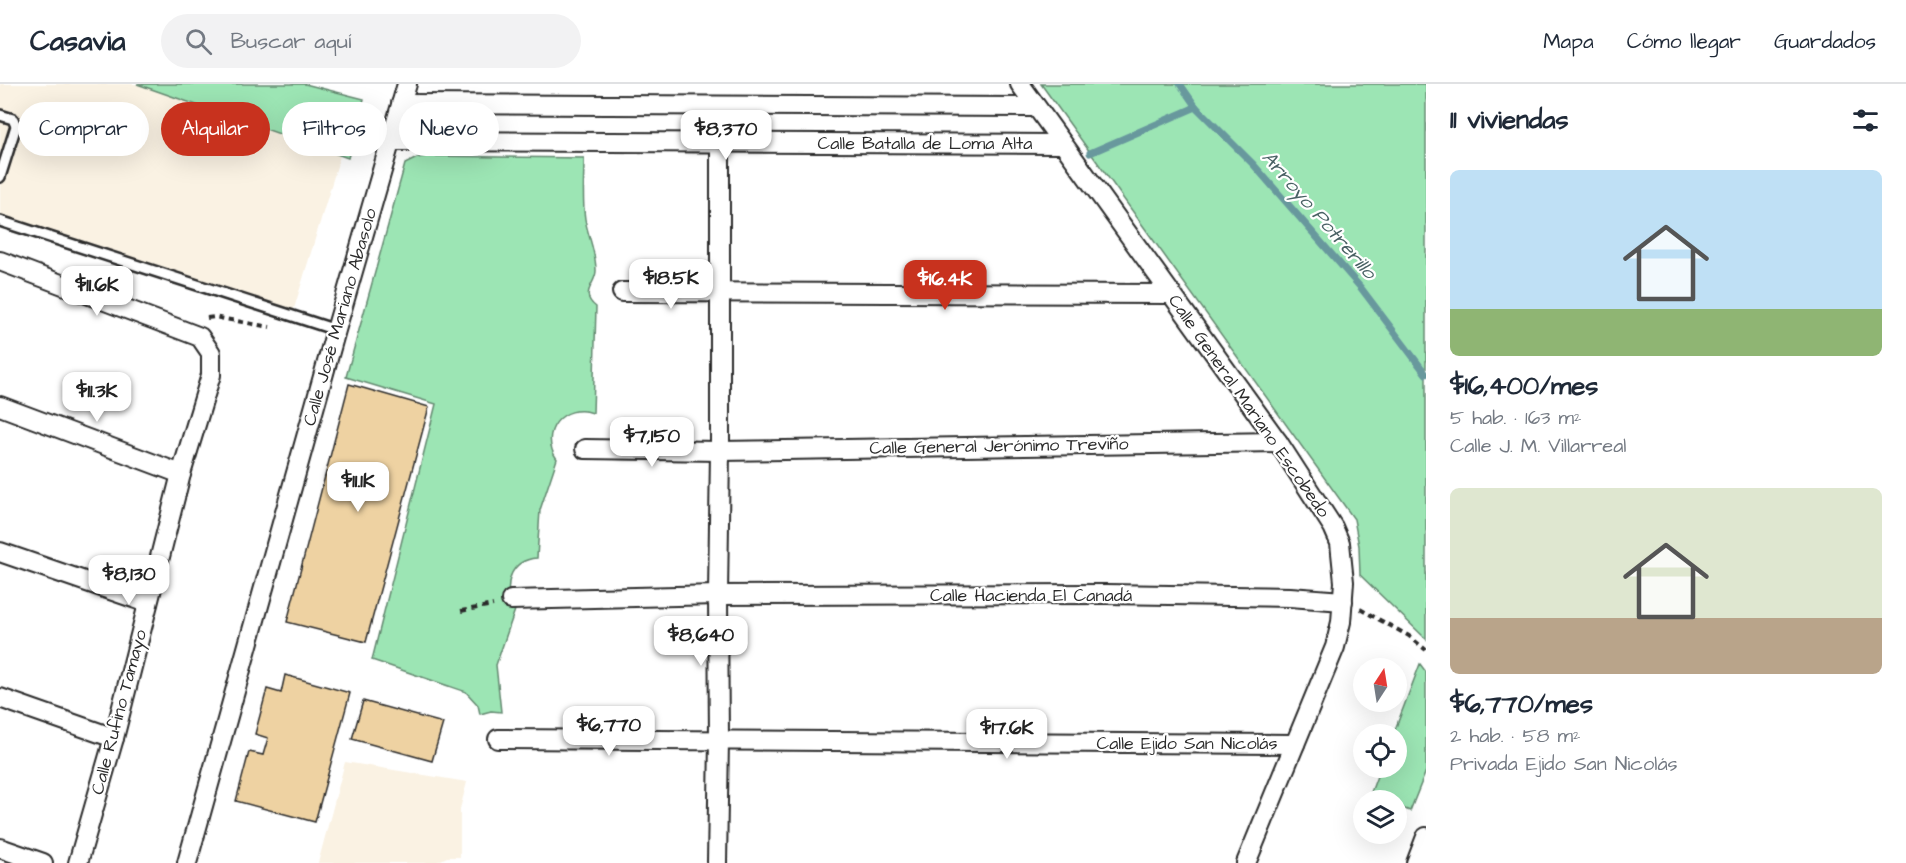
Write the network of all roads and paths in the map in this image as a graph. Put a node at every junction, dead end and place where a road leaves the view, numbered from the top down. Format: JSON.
{"nodes":[{"id":1,"x":407,"y":84,"type":"edge"},
{"id":2,"x":1020,"y":84,"type":"edge"},
{"id":3,"x":402,"y":102,"type":"edge"},
{"id":4,"x":499,"y":105,"type":"edge"},
{"id":5,"x":720,"y":106,"type":"junction"},
{"id":6,"x":1035,"y":107,"type":"junction"},
{"id":7,"x":399,"y":111,"type":"edge"},
{"id":8,"x":0,"y":115,"type":"edge"},
{"id":9,"x":391,"y":141,"type":"junction"},
{"id":10,"x":720,"y":142,"type":"junction"},
{"id":11,"x":1062,"y":144,"type":"junction"},
{"id":12,"x":0,"y":177,"type":"edge"},
{"id":13,"x":0,"y":220,"type":"edge"},
{"id":14,"x":0,"y":261,"type":"edge"},
{"id":15,"x":622,"y":292,"type":"dead end"},
{"id":16,"x":720,"y":293,"type":"junction"},
{"id":17,"x":1170,"y":294,"type":"junction"},
{"id":18,"x":275,"y":328,"type":"dead end"},
{"id":19,"x":336,"y":330,"type":"junction"},
{"id":20,"x":186,"y":331,"type":"junction"},
{"id":21,"x":0,"y":406,"type":"edge"},
{"id":22,"x":1278,"y":442,"type":"junction"},
{"id":23,"x":585,"y":449,"type":"dead end"},
{"id":24,"x":720,"y":451,"type":"junction"},
{"id":25,"x":181,"y":474,"type":"junction"},
{"id":26,"x":0,"y":552,"type":"edge"},
{"id":27,"x":718,"y":595,"type":"junction"},
{"id":28,"x":511,"y":600,"type":"joint"},
{"id":29,"x":1343,"y":601,"type":"junction"},
{"id":30,"x":148,"y":603,"type":"junction"},
{"id":31,"x":461,"y":611,"type":"dead end"},
{"id":32,"x":1426,"y":650,"type":"edge"},
{"id":33,"x":0,"y":698,"type":"edge"},
{"id":34,"x":114,"y":738,"type":"junction"},
{"id":35,"x":498,"y":739,"type":"dead end"},
{"id":36,"x":719,"y":740,"type":"junction"},
{"id":37,"x":1296,"y":744,"type":"junction"},
{"id":38,"x":1426,"y":837,"type":"edge"},
{"id":39,"x":0,"y":848,"type":"edge"},
{"id":40,"x":43,"y":863,"type":"edge"},
{"id":41,"x":78,"y":863,"type":"edge"},
{"id":42,"x":187,"y":863,"type":"edge"},
{"id":43,"x":717,"y":863,"type":"edge"},
{"id":44,"x":1246,"y":863,"type":"edge"},
{"id":45,"x":1416,"y":863,"type":"edge"}],
"edges":[{"from":1,"to":3,"type":"street","name":"Calle José Mariano Abasolo"},
{"from":2,"to":6,"type":"street","name":"Calle General Mariano Escobedo"},
{"from":4,"to":5,"type":"street","name":"Calle Batalla de Loma Alta"},
{"from":5,"to":6,"type":"street","name":"Calle Batalla de Loma Alta"},
{"from":5,"to":10,"type":"street"},
{"from":6,"to":11,"type":"street","name":"Calle General Mariano Escobedo"},
{"from":7,"to":9,"type":"street","name":"Calle José Mariano Abasolo"},
{"from":8,"to":12,"type":"lane"},
{"from":9,"to":10,"type":"street","name":"Calle Batalla de Loma Alta"},
{"from":9,"to":19,"type":"street","name":"Calle José Mariano Abasolo"},
{"from":10,"to":11,"type":"street","name":"Calle Batalla de Loma Alta"},
{"from":10,"to":16,"type":"street"},
{"from":11,"to":17,"type":"street","name":"Calle General Mariano Escobedo"},
{"from":13,"to":19,"type":"lane"},
{"from":14,"to":20,"type":"street"},
{"from":15,"to":16,"type":"street"},
{"from":16,"to":17,"type":"street"},
{"from":16,"to":24,"type":"street"},
{"from":17,"to":22,"type":"street","name":"Calle General Mariano Escobedo"},
{"from":18,"to":20,"type":"path"},
{"from":19,"to":42,"type":"street","name":"Calle José Mariano Abasolo"},
{"from":20,"to":25,"type":"street","name":"Calle Rufino Tamayo"},
{"from":21,"to":25,"type":"street"},
{"from":22,"to":24,"type":"street","name":"Calle General Jerónimo Treviño"},
{"from":22,"to":29,"type":"street","name":"Calle General Mariano Escobedo"},
{"from":23,"to":24,"type":"street","name":"Calle General Jerónimo Treviño"},
{"from":24,"to":27,"type":"street"},
{"from":25,"to":30,"type":"street","name":"Calle Rufino Tamayo"},
{"from":26,"to":30,"type":"street"},
{"from":27,"to":28,"type":"street","name":"Calle Hacienda El Canadá"},
{"from":27,"to":29,"type":"street","name":"Calle Hacienda El Canadá"},
{"from":27,"to":36,"type":"street"},
{"from":28,"to":31,"type":"path"},
{"from":29,"to":32,"type":"path"},
{"from":29,"to":37,"type":"street","name":"Calle General Mariano Escobedo"},
{"from":30,"to":34,"type":"street","name":"Calle Rufino Tamayo"},
{"from":33,"to":34,"type":"street"},
{"from":34,"to":41,"type":"street","name":"Calle Rufino Tamayo"},
{"from":35,"to":36,"type":"street","name":"Calle Ejido San Nicolás"},
{"from":36,"to":37,"type":"street","name":"Calle Ejido San Nicolás"},
{"from":36,"to":43,"type":"street"},
{"from":37,"to":44,"type":"street","name":"Calle General Mariano Escobedo"},
{"from":38,"to":45,"type":"street"},
{"from":39,"to":40,"type":"street"}]}
